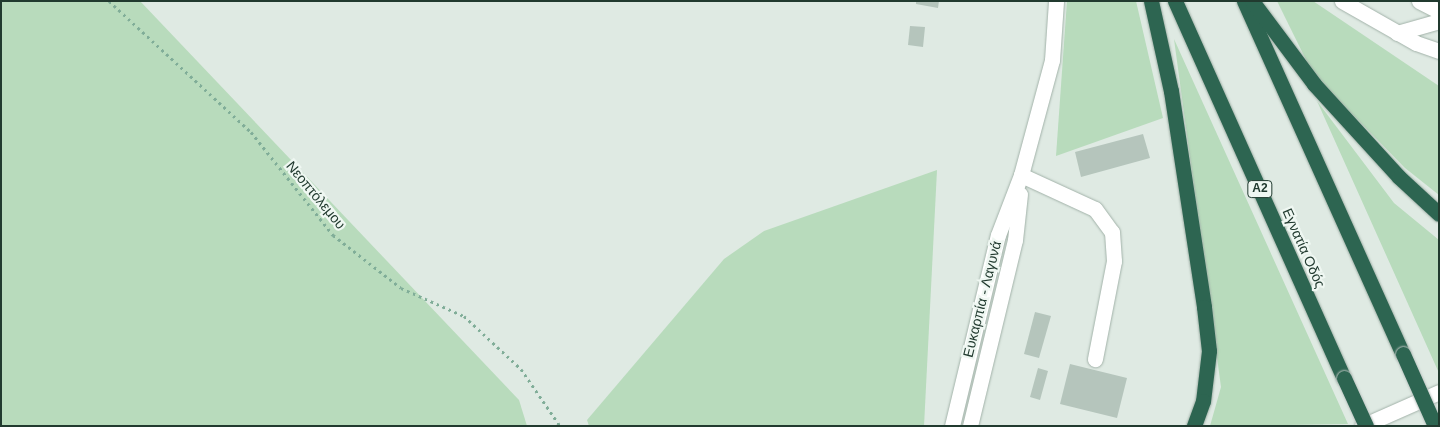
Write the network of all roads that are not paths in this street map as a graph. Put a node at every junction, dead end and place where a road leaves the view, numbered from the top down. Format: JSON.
{"nodes":[{"id":1,"x":1056,"y":1,"type":"edge"},
{"id":2,"x":1151,"y":1,"type":"edge"},
{"id":3,"x":1175,"y":1,"type":"edge"},
{"id":4,"x":1244,"y":1,"type":"edge"},
{"id":5,"x":1252,"y":1,"type":"edge"},
{"id":6,"x":1342,"y":1,"type":"edge"},
{"id":7,"x":1419,"y":1,"type":"edge"},
{"id":8,"x":1439,"y":10,"type":"edge"},
{"id":9,"x":1439,"y":21,"type":"edge"},
{"id":10,"x":1397,"y":33,"type":"junction"},
{"id":11,"x":1416,"y":43,"type":"junction"},
{"id":12,"x":1439,"y":51,"type":"edge"},
{"id":13,"x":1439,"y":60,"type":"edge"},
{"id":14,"x":1021,"y":175,"type":"junction"},
{"id":15,"x":1439,"y":214,"type":"edge"},
{"id":16,"x":1095,"y":358,"type":"dead end"},
{"id":17,"x":1439,"y":392,"type":"edge"},
{"id":18,"x":1439,"y":419,"type":"edge"},
{"id":19,"x":952,"y":426,"type":"edge"},
{"id":20,"x":970,"y":426,"type":"edge"},
{"id":21,"x":1194,"y":426,"type":"edge"},
{"id":22,"x":1362,"y":426,"type":"edge"},
{"id":23,"x":1366,"y":426,"type":"edge"},
{"id":24,"x":1424,"y":426,"type":"edge"},
{"id":25,"x":1435,"y":426,"type":"edge"}],
"edges":[{"from":1,"to":14,"type":"street","name":"Ευκαρπία - Λαγυνά"},
{"from":2,"to":21,"type":"highway"},
{"from":3,"to":23,"type":"highway","name":"Εγνατία Οδός","number":"Α2","bridge":true},
{"from":4,"to":25,"type":"highway","bridge":true},
{"from":5,"to":15,"type":"highway"},
{"from":6,"to":10,"type":"street"},
{"from":7,"to":8,"type":"street"},
{"from":9,"to":10,"type":"street"},
{"from":10,"to":11,"type":"street"},
{"from":11,"to":12,"type":"street"},
{"from":11,"to":13,"type":"street"},
{"from":14,"to":16,"type":"street"},
{"from":14,"to":19,"type":"street","name":"Ευκαρπία - Λαγυνά"},
{"from":14,"to":20,"type":"street","name":"Ευκαρπία - Λαγυνά"},
{"from":17,"to":22,"type":"street"},
{"from":18,"to":24,"type":"street"}]}
